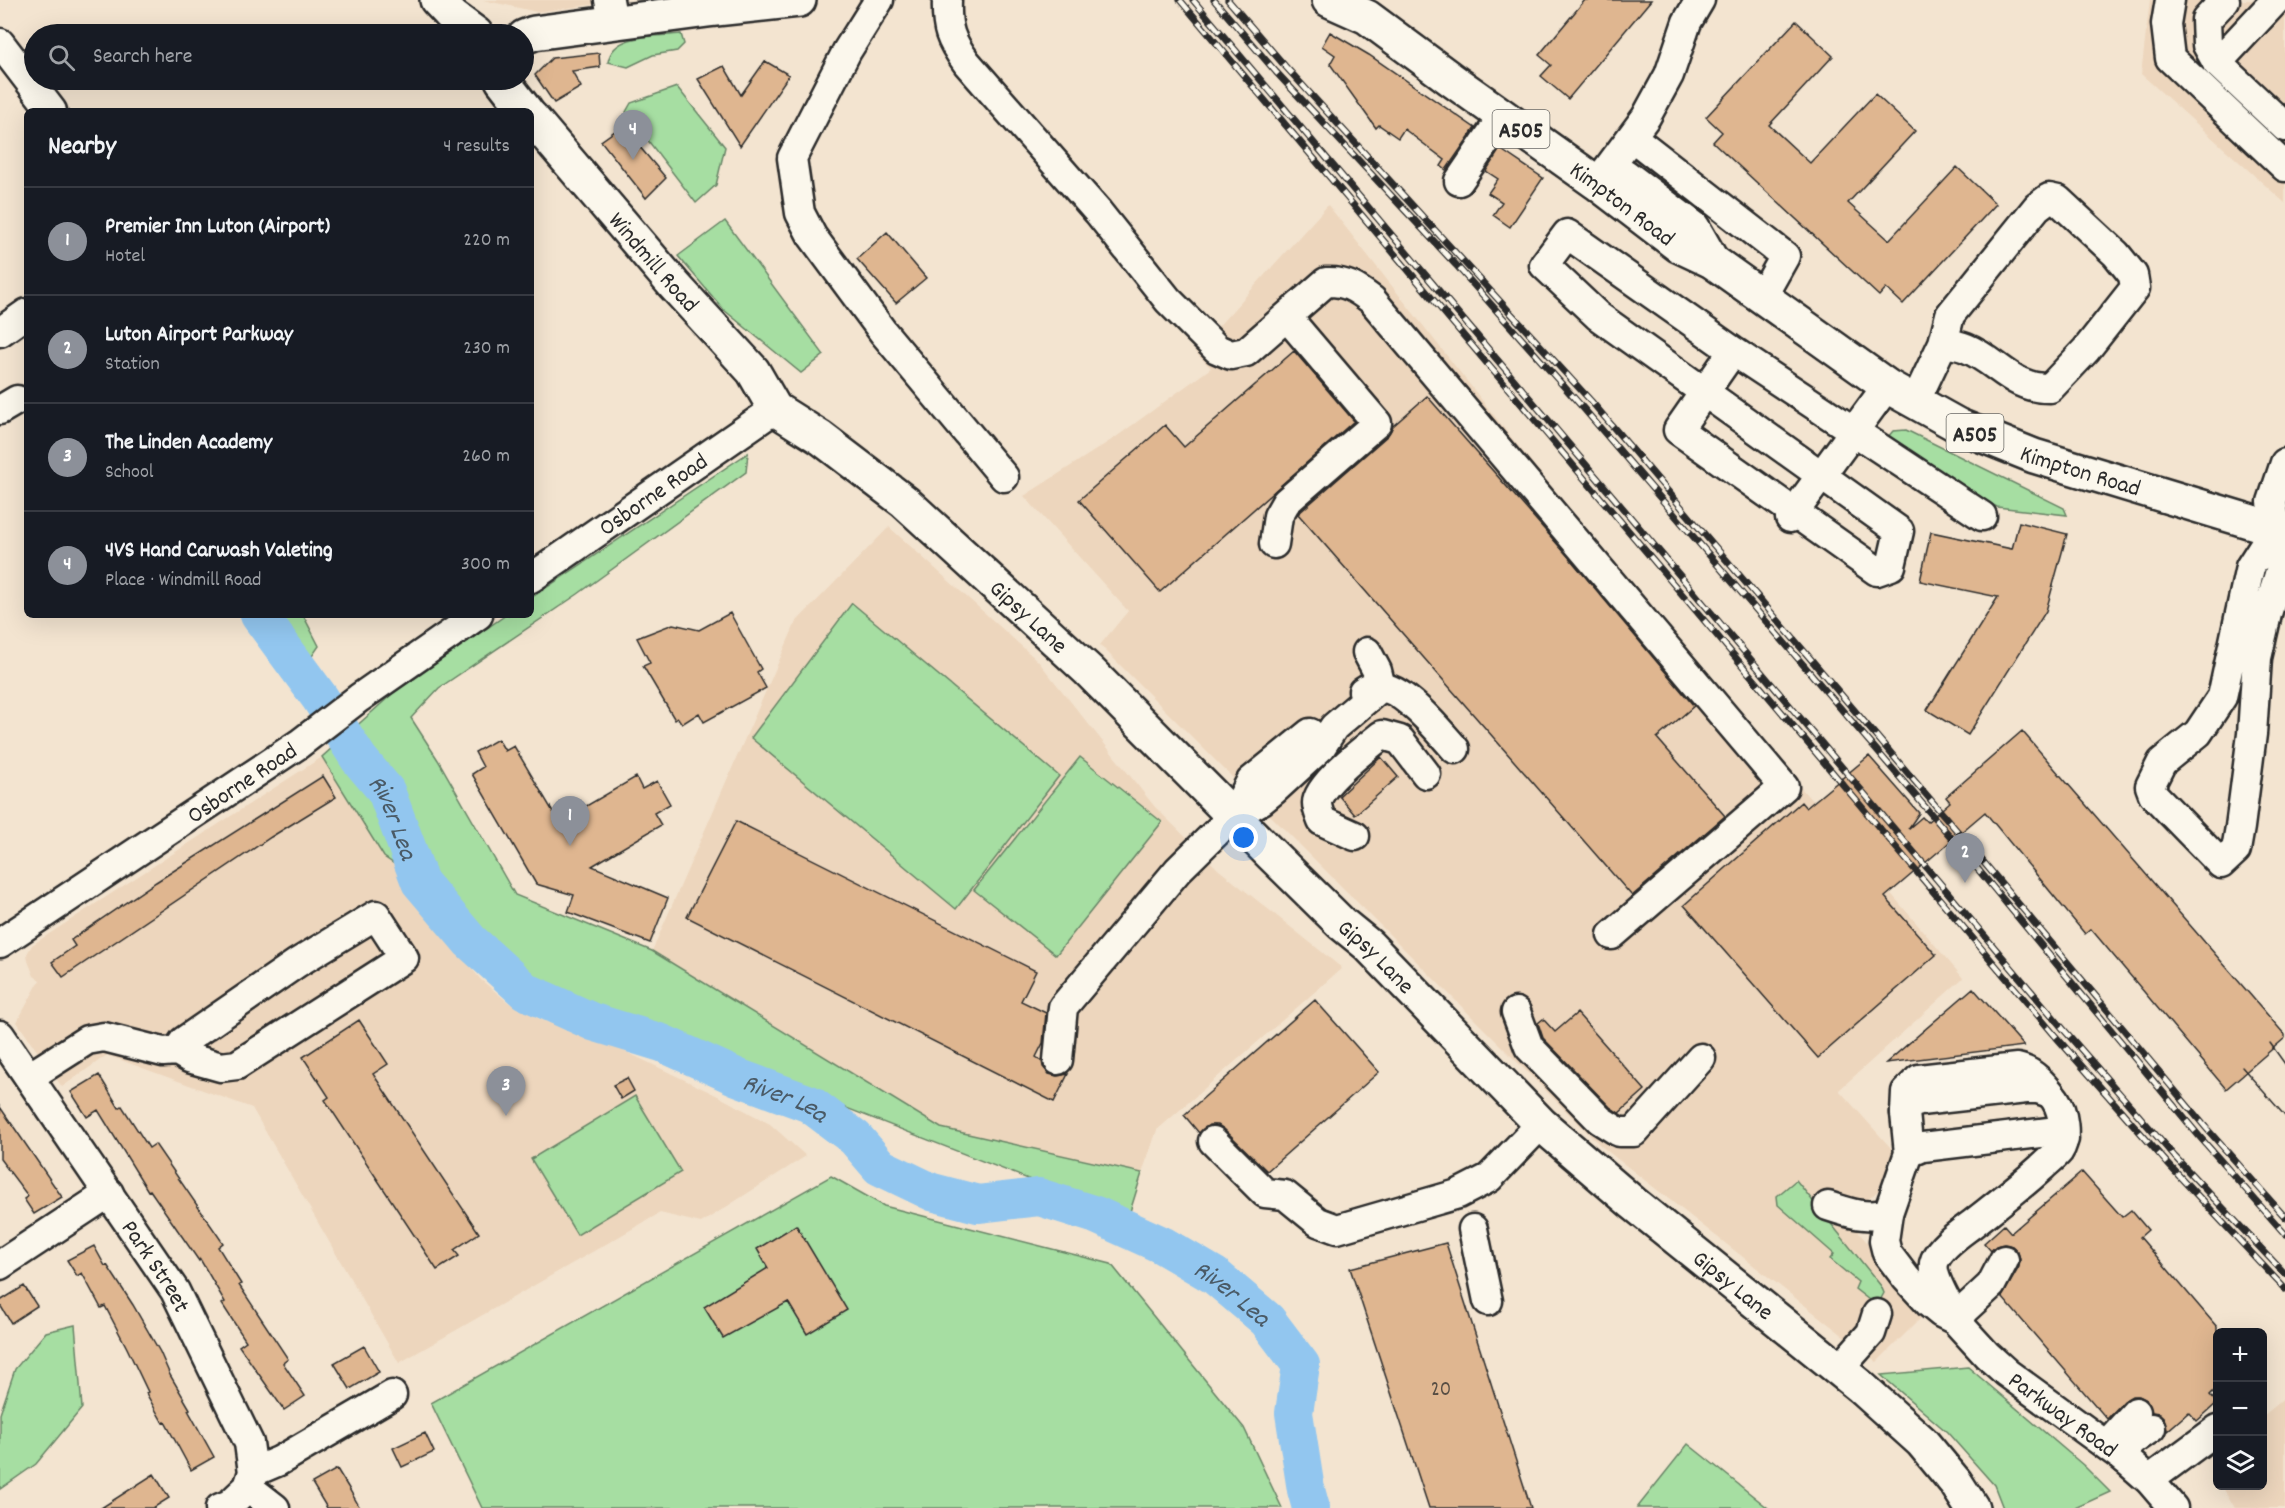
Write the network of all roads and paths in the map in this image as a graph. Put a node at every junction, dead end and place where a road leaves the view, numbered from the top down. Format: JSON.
{"nodes":[{"id":1,"x":437,"y":0,"type":"edge"},
{"id":2,"x":799,"y":0,"type":"edge"},
{"id":3,"x":879,"y":0,"type":"edge"},
{"id":4,"x":947,"y":0,"type":"edge"},
{"id":5,"x":1329,"y":0,"type":"edge"},
{"id":6,"x":1372,"y":0,"type":"edge"},
{"id":7,"x":1700,"y":0,"type":"edge"},
{"id":8,"x":2170,"y":0,"type":"edge"},
{"id":9,"x":2225,"y":0,"type":"edge"},
{"id":10,"x":2276,"y":0,"type":"edge"},
{"id":11,"x":611,"y":11,"type":"edge"},
{"id":12,"x":462,"y":24,"type":"edge"},
{"id":13,"x":534,"y":33,"type":"edge"},
{"id":14,"x":0,"y":44,"type":"edge"},
{"id":15,"x":2217,"y":63,"type":"junction"},
{"id":16,"x":24,"y":75,"type":"edge"},
{"id":17,"x":36,"y":90,"type":"edge"},
{"id":18,"x":510,"y":90,"type":"edge"},
{"id":19,"x":50,"y":108,"type":"edge"},
{"id":20,"x":524,"y":108,"type":"edge"},
{"id":21,"x":1503,"y":116,"type":"junction"},
{"id":22,"x":534,"y":121,"type":"edge"},
{"id":23,"x":2285,"y":127,"type":"edge"},
{"id":24,"x":1632,"y":137,"type":"junction"},
{"id":25,"x":2285,"y":166,"type":"edge"},
{"id":26,"x":1604,"y":174,"type":"junction"},
{"id":27,"x":1459,"y":181,"type":"dead end"},
{"id":28,"x":1762,"y":297,"type":"junction"},
{"id":29,"x":24,"y":315,"type":"edge"},
{"id":30,"x":1287,"y":317,"type":"junction"},
{"id":31,"x":0,"y":332,"type":"edge"},
{"id":32,"x":1943,"y":343,"type":"junction"},
{"id":33,"x":1733,"y":351,"type":"junction"},
{"id":34,"x":1887,"y":386,"type":"junction"},
{"id":35,"x":1705,"y":392,"type":"junction"},
{"id":36,"x":1915,"y":402,"type":"junction"},
{"id":37,"x":775,"y":409,"type":"junction"},
{"id":38,"x":1855,"y":432,"type":"junction"},
{"id":39,"x":2285,"y":463,"type":"edge"},
{"id":40,"x":1822,"y":475,"type":"junction"},
{"id":41,"x":1004,"y":477,"type":"dead end"},
{"id":42,"x":1792,"y":515,"type":"junction"},
{"id":43,"x":1982,"y":516,"type":"dead end"},
{"id":44,"x":2280,"y":530,"type":"edge"},
{"id":45,"x":1274,"y":544,"type":"dead end"},
{"id":46,"x":534,"y":576,"type":"edge"},
{"id":47,"x":474,"y":618,"type":"edge"},
{"id":48,"x":1367,"y":652,"type":"dead end"},
{"id":49,"x":1374,"y":693,"type":"junction"},
{"id":50,"x":1455,"y":749,"type":"dead end"},
{"id":51,"x":1426,"y":774,"type":"dead end"},
{"id":52,"x":1233,"y":816,"type":"junction"},
{"id":53,"x":1355,"y":836,"type":"dead end"},
{"id":54,"x":1612,"y":935,"type":"dead end"},
{"id":55,"x":0,"y":943,"type":"edge"},
{"id":56,"x":1516,"y":1012,"type":"dead end"},
{"id":57,"x":0,"y":1035,"type":"edge"},
{"id":58,"x":177,"y":1051,"type":"junction"},
{"id":59,"x":1701,"y":1058,"type":"dead end"},
{"id":60,"x":1058,"y":1060,"type":"dead end"},
{"id":61,"x":30,"y":1077,"type":"junction"},
{"id":62,"x":1541,"y":1124,"type":"junction"},
{"id":63,"x":2064,"y":1139,"type":"junction"},
{"id":64,"x":1213,"y":1141,"type":"dead end"},
{"id":65,"x":1909,"y":1153,"type":"junction"},
{"id":66,"x":109,"y":1193,"type":"junction"},
{"id":67,"x":1458,"y":1194,"type":"junction"},
{"id":68,"x":1828,"y":1206,"type":"dead end"},
{"id":69,"x":1888,"y":1213,"type":"junction"},
{"id":70,"x":1473,"y":1229,"type":"junction"},
{"id":71,"x":1496,"y":1248,"type":"dead end"},
{"id":72,"x":2004,"y":1260,"type":"dead end"},
{"id":73,"x":0,"y":1265,"type":"edge"},
{"id":74,"x":1488,"y":1301,"type":"dead end"},
{"id":75,"x":1877,"y":1314,"type":"dead end"},
{"id":76,"x":1956,"y":1320,"type":"junction"},
{"id":77,"x":1839,"y":1369,"type":"junction"},
{"id":78,"x":392,"y":1395,"type":"dead end"},
{"id":79,"x":2143,"y":1420,"type":"dead end"},
{"id":80,"x":2213,"y":1432,"type":"edge"},
{"id":81,"x":2116,"y":1451,"type":"junction"},
{"id":82,"x":250,"y":1480,"type":"junction"},
{"id":83,"x":2149,"y":1480,"type":"junction"},
{"id":84,"x":220,"y":1508,"type":"edge"},
{"id":85,"x":275,"y":1508,"type":"edge"},
{"id":86,"x":1972,"y":1508,"type":"edge"},
{"id":87,"x":2173,"y":1508,"type":"edge"}],
"edges":[{"from":1,"to":12,"type":"main road"},
{"from":2,"to":11,"type":"main road"},
{"from":3,"to":41,"type":"street"},
{"from":4,"to":30,"type":"street"},
{"from":5,"to":21,"type":"main road","name":"Kimpton Road","number":"A505"},
{"from":6,"to":26,"type":"main road","name":"Kimpton Road","number":"A505"},
{"from":7,"to":24,"type":"street"},
{"from":8,"to":25,"type":"street"},
{"from":9,"to":15,"type":"street"},
{"from":10,"to":15,"type":"street"},
{"from":11,"to":13,"type":"main road"},
{"from":14,"to":16,"type":"street"},
{"from":15,"to":23,"type":"street"},
{"from":17,"to":19,"type":"street"},
{"from":18,"to":20,"type":"main road"},
{"from":21,"to":26,"type":"main road","name":"Kimpton Road","number":"A505"},
{"from":21,"to":27,"type":"street"},
{"from":22,"to":37,"type":"main road","name":"Windmill Road"},
{"from":24,"to":26,"type":"street"},
{"from":24,"to":28,"type":"street"},
{"from":26,"to":28,"type":"main road","name":"Kimpton Road","number":"A505"},
{"from":28,"to":34,"type":"main road","name":"Kimpton Road","number":"A505"},
{"from":29,"to":31,"type":"street"},
{"from":30,"to":45,"type":"street"},
{"from":30,"to":54,"type":"street"},
{"from":32,"to":32,"type":"street"},
{"from":32,"to":36,"type":"street"},
{"from":33,"to":35,"type":"street"},
{"from":33,"to":35,"type":"street"},
{"from":33,"to":38,"type":"street"},
{"from":34,"to":36,"type":"main road","name":"Kimpton Road","number":"A505"},
{"from":34,"to":38,"type":"street"},
{"from":35,"to":40,"type":"street"},
{"from":35,"to":42,"type":"street"},
{"from":36,"to":44,"type":"main road","name":"Kimpton Road","number":"A505"},
{"from":37,"to":46,"type":"street","name":"Osborne Road"},
{"from":37,"to":52,"type":"main road","name":"Gipsy Lane"},
{"from":38,"to":40,"type":"street"},
{"from":38,"to":43,"type":"street"},
{"from":39,"to":44,"type":"street"},
{"from":40,"to":42,"type":"street"},
{"from":40,"to":42,"type":"street"},
{"from":44,"to":44,"type":"street"},
{"from":47,"to":55,"type":"street","name":"Osborne Road"},
{"from":48,"to":49,"type":"street"},
{"from":49,"to":50,"type":"street"},
{"from":49,"to":52,"type":"street"},
{"from":49,"to":52,"type":"street"},
{"from":51,"to":53,"type":"street"},
{"from":52,"to":60,"type":"street"},
{"from":52,"to":62,"type":"main road","name":"Gipsy Lane"},
{"from":56,"to":59,"type":"street"},
{"from":57,"to":61,"type":"street","name":"Park Street"},
{"from":58,"to":58,"type":"street"},
{"from":58,"to":61,"type":"street"},
{"from":61,"to":66,"type":"street","name":"Park Street"},
{"from":62,"to":67,"type":"street"},
{"from":62,"to":77,"type":"main road","name":"Gipsy Lane"},
{"from":63,"to":65,"type":"street"},
{"from":63,"to":65,"type":"street"},
{"from":63,"to":76,"type":"street"},
{"from":64,"to":67,"type":"street"},
{"from":65,"to":69,"type":"street"},
{"from":66,"to":73,"type":"street"},
{"from":66,"to":82,"type":"street","name":"Park Street"},
{"from":67,"to":70,"type":"street"},
{"from":68,"to":69,"type":"street"},
{"from":69,"to":76,"type":"street"},
{"from":70,"to":71,"type":"street"},
{"from":70,"to":74,"type":"street"},
{"from":72,"to":76,"type":"street"},
{"from":75,"to":77,"type":"street"},
{"from":76,"to":81,"type":"street","name":"Parkway Road"},
{"from":77,"to":86,"type":"main road","name":"Gipsy Lane"},
{"from":78,"to":82,"type":"street"},
{"from":79,"to":81,"type":"street"},
{"from":80,"to":83,"type":"street"},
{"from":81,"to":83,"type":"street","name":"Parkway Road"},
{"from":82,"to":84,"type":"street"},
{"from":82,"to":85,"type":"street"},
{"from":83,"to":87,"type":"street","name":"Parkway Road"}]}
